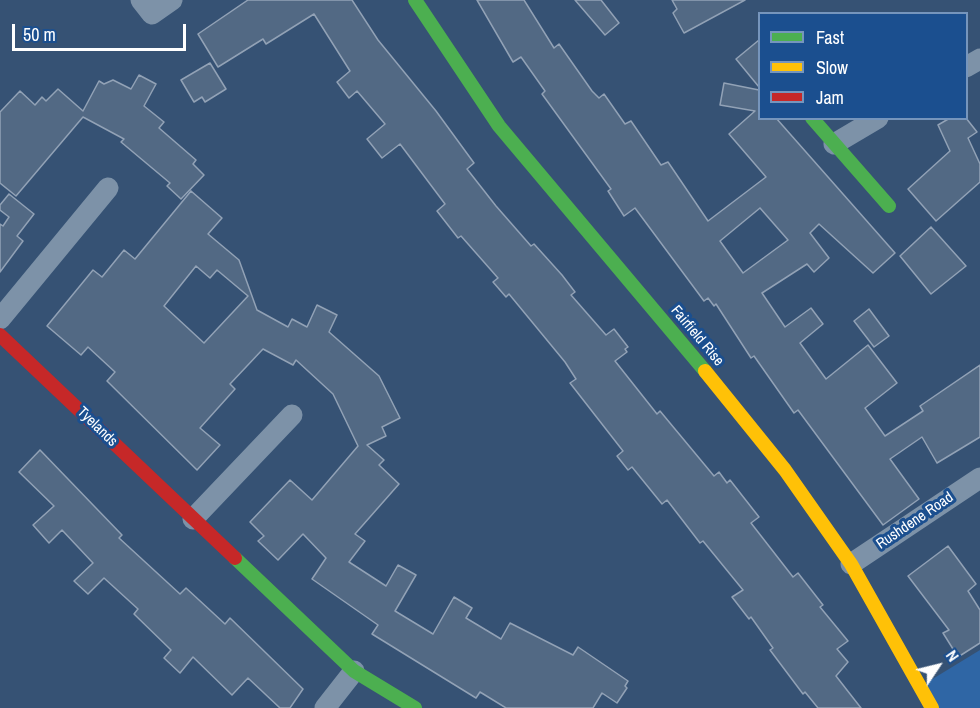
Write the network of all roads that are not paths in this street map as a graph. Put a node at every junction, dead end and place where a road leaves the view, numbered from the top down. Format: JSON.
{"nodes":[{"id":1,"x":141,"y":0,"type":"edge"},
{"id":2,"x":172,"y":0,"type":"edge"},
{"id":3,"x":415,"y":0,"type":"edge"},
{"id":4,"x":814,"y":120,"type":"edge"},
{"id":5,"x":875,"y":120,"type":"edge"},
{"id":6,"x":834,"y":144,"type":"junction"},
{"id":7,"x":108,"y":188,"type":"dead end"},
{"id":8,"x":889,"y":206,"type":"dead end"},
{"id":9,"x":0,"y":319,"type":"edge"},
{"id":10,"x":0,"y":335,"type":"edge"},
{"id":11,"x":292,"y":414,"type":"dead end"},
{"id":12,"x":980,"y":478,"type":"edge"},
{"id":13,"x":193,"y":519,"type":"junction"},
{"id":14,"x":851,"y":564,"type":"junction"},
{"id":15,"x":354,"y":671,"type":"junction"},
{"id":16,"x":325,"y":708,"type":"edge"},
{"id":17,"x":415,"y":708,"type":"edge"},
{"id":18,"x":932,"y":708,"type":"edge"}],
"edges":[{"from":1,"to":2,"type":"street"},
{"from":3,"to":14,"type":"street","name":"Fairfield Rise"},
{"from":4,"to":6,"type":"street"},
{"from":5,"to":6,"type":"street"},
{"from":6,"to":8,"type":"street"},
{"from":7,"to":9,"type":"street"},
{"from":10,"to":13,"type":"street","name":"Tyelands"},
{"from":11,"to":13,"type":"street"},
{"from":12,"to":14,"type":"street","name":"Rushdene Road"},
{"from":13,"to":15,"type":"street","name":"Tyelands"},
{"from":14,"to":18,"type":"street","name":"Fairfield Rise"},
{"from":15,"to":16,"type":"street"},
{"from":15,"to":17,"type":"street","name":"Tyelands"}]}
